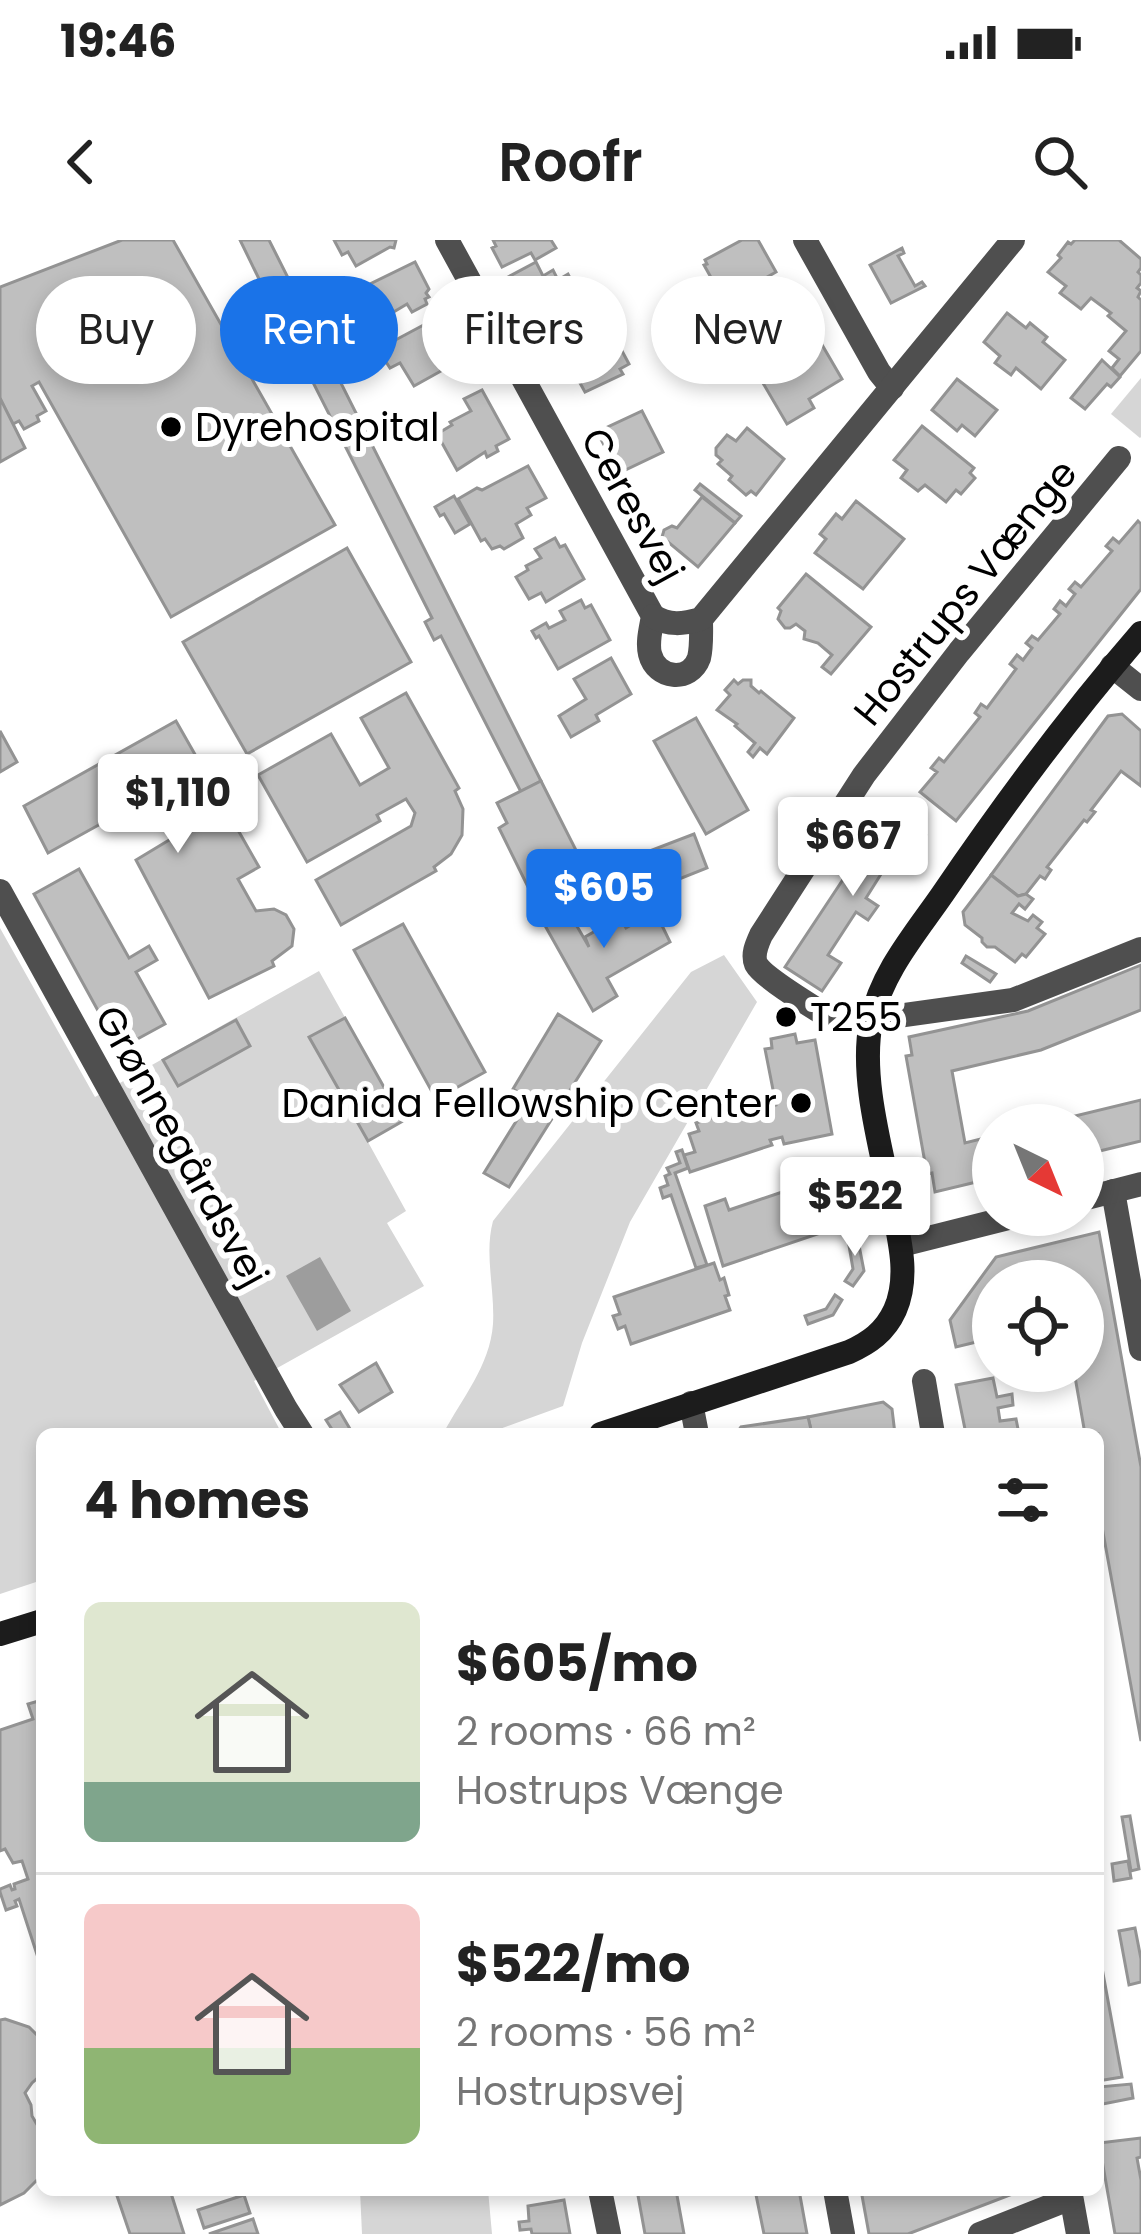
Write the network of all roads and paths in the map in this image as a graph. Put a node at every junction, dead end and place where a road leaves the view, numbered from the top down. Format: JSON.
{"nodes":[{"id":1,"x":447,"y":240,"type":"edge"},
{"id":2,"x":805,"y":240,"type":"edge"},
{"id":3,"x":1013,"y":240,"type":"edge"},
{"id":4,"x":892,"y":388,"type":"junction"},
{"id":5,"x":1119,"y":458,"type":"dead end"},
{"id":6,"x":676,"y":620,"type":"junction"},
{"id":7,"x":1141,"y":632,"type":"edge"},
{"id":8,"x":1112,"y":666,"type":"junction"},
{"id":9,"x":1141,"y":689,"type":"edge"},
{"id":10,"x":0,"y":891,"type":"edge"},
{"id":11,"x":1141,"y":949,"type":"edge"},
{"id":12,"x":871,"y":1021,"type":"junction"},
{"id":13,"x":1141,"y":1184,"type":"edge"},
{"id":14,"x":1112,"y":1191,"type":"junction"},
{"id":15,"x":1104,"y":1193,"type":"edge"},
{"id":16,"x":972,"y":1227,"type":"edge"},
{"id":17,"x":901,"y":1245,"type":"junction"},
{"id":18,"x":1141,"y":1349,"type":"edge"},
{"id":19,"x":924,"y":1381,"type":"dead end"},
{"id":20,"x":691,"y":1403,"type":"junction"},
{"id":21,"x":298,"y":1428,"type":"edge"},
{"id":22,"x":619,"y":1428,"type":"edge"},
{"id":23,"x":696,"y":1428,"type":"edge"},
{"id":24,"x":932,"y":1428,"type":"edge"},
{"id":25,"x":36,"y":1623,"type":"edge"},
{"id":26,"x":0,"y":1634,"type":"edge"},
{"id":27,"x":601,"y":2196,"type":"edge"},
{"id":28,"x":836,"y":2196,"type":"edge"},
{"id":29,"x":1066,"y":2196,"type":"edge"},
{"id":30,"x":1071,"y":2196,"type":"edge"},
{"id":31,"x":608,"y":2234,"type":"edge"},
{"id":32,"x":843,"y":2234,"type":"edge"},
{"id":33,"x":980,"y":2234,"type":"edge"},
{"id":34,"x":1078,"y":2234,"type":"edge"}],
"edges":[{"from":1,"to":6,"type":"street","name":"Ceresvej"},
{"from":2,"to":4,"type":"street"},
{"from":3,"to":4,"type":"street"},
{"from":4,"to":6,"type":"street"},
{"from":5,"to":12,"type":"street","name":"Hostrups Vænge"},
{"from":6,"to":6,"type":"street","name":"Ceresvej"},
{"from":7,"to":8,"type":"street"},
{"from":8,"to":9,"type":"street"},
{"from":8,"to":12,"type":"street"},
{"from":10,"to":21,"type":"street","name":"Grønnegårdsvej"},
{"from":11,"to":12,"type":"street"},
{"from":12,"to":17,"type":"street"},
{"from":13,"to":14,"type":"street"},
{"from":14,"to":15,"type":"street"},
{"from":14,"to":18,"type":"street"},
{"from":16,"to":17,"type":"street"},
{"from":17,"to":20,"type":"street"},
{"from":19,"to":24,"type":"street"},
{"from":20,"to":22,"type":"street"},
{"from":20,"to":23,"type":"street"},
{"from":25,"to":26,"type":"street"},
{"from":27,"to":31,"type":"street"},
{"from":28,"to":32,"type":"street"},
{"from":29,"to":33,"type":"street"},
{"from":30,"to":34,"type":"street"}]}
